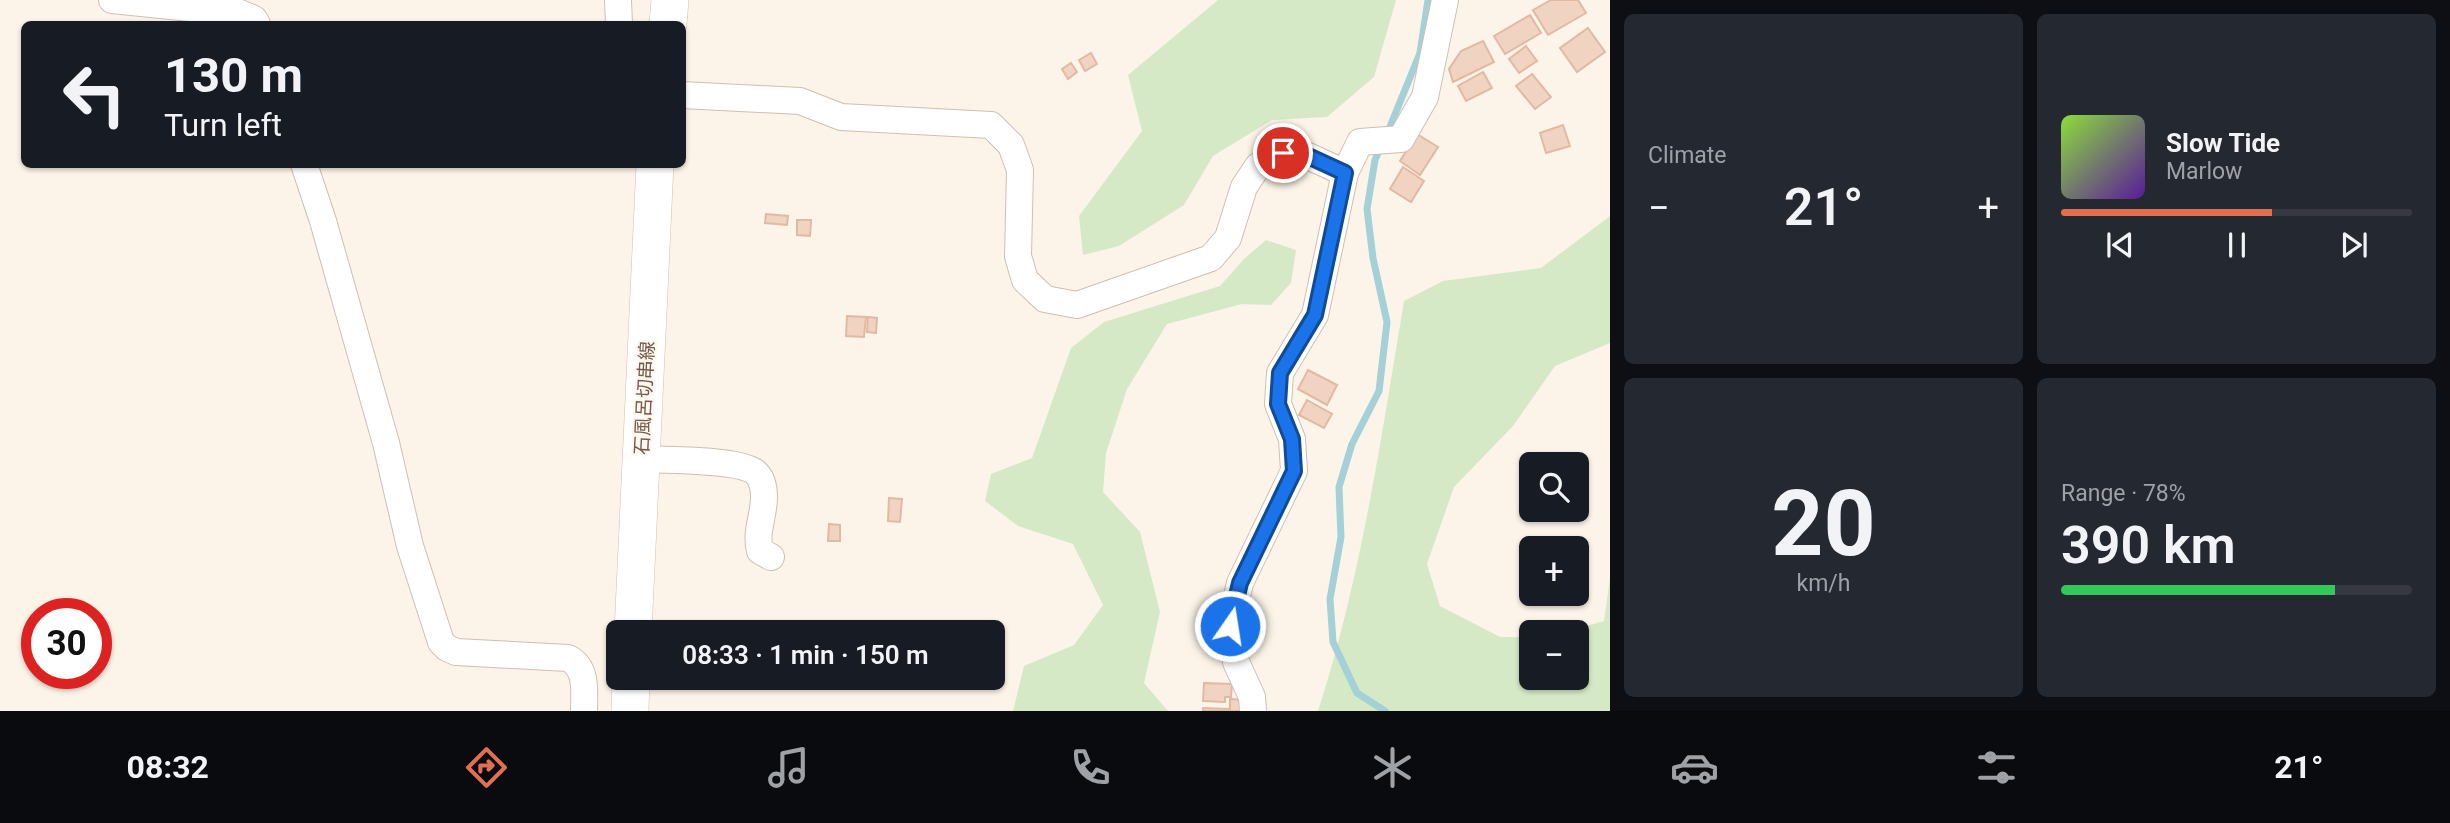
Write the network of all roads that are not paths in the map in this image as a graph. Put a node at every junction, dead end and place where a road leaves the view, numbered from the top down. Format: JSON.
{"nodes":[{"id":1,"x":112,"y":0,"type":"edge"},
{"id":2,"x":618,"y":0,"type":"edge"},
{"id":3,"x":670,"y":0,"type":"edge"},
{"id":4,"x":1445,"y":0,"type":"edge"},
{"id":5,"x":255,"y":21,"type":"edge"},
{"id":6,"x":619,"y":21,"type":"edge"},
{"id":7,"x":668,"y":21,"type":"edge"},
{"id":8,"x":686,"y":95,"type":"edge"},
{"id":9,"x":305,"y":168,"type":"edge"},
{"id":10,"x":655,"y":168,"type":"edge"},
{"id":11,"x":1345,"y":173,"type":"junction"},
{"id":12,"x":641,"y":459,"type":"junction"},
{"id":13,"x":771,"y":557,"type":"dead end"},
{"id":14,"x":634,"y":620,"type":"edge"},
{"id":15,"x":631,"y":690,"type":"edge"},
{"id":16,"x":584,"y":711,"type":"edge"},
{"id":17,"x":630,"y":711,"type":"edge"},
{"id":18,"x":1254,"y":711,"type":"edge"}],
"edges":[{"from":1,"to":5,"type":"street"},
{"from":2,"to":6,"type":"street"},
{"from":3,"to":7,"type":"main road"},
{"from":4,"to":11,"type":"street"},
{"from":8,"to":11,"type":"street"},
{"from":9,"to":16,"type":"street"},
{"from":10,"to":12,"type":"main road","name":"石風呂切串線"},
{"from":11,"to":18,"type":"street"},
{"from":12,"to":13,"type":"street"},
{"from":12,"to":14,"type":"main road","name":"石風呂切串線"},
{"from":15,"to":17,"type":"main road"}]}
